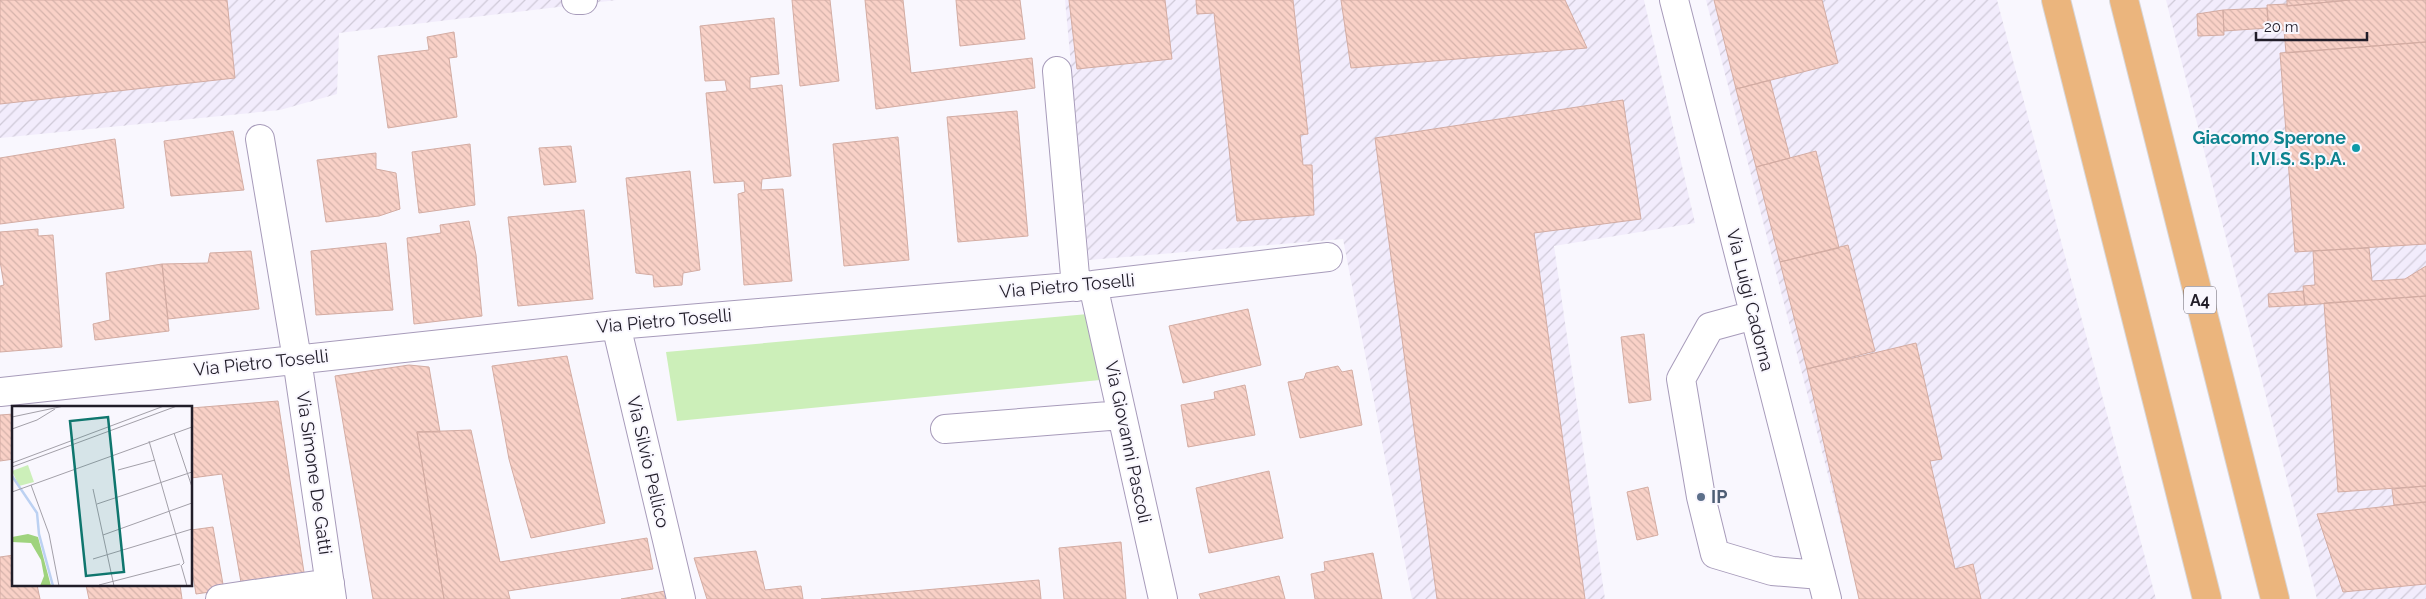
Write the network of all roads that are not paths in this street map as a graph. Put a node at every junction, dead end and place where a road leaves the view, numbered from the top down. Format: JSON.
{"nodes":[{"id":1,"x":576,"y":0,"type":"edge"},
{"id":2,"x":583,"y":0,"type":"edge"},
{"id":3,"x":1674,"y":0,"type":"edge"},
{"id":4,"x":2056,"y":0,"type":"edge"},
{"id":5,"x":2124,"y":0,"type":"edge"},
{"id":6,"x":1057,"y":71,"type":"dead end"},
{"id":7,"x":260,"y":140,"type":"dead end"},
{"id":8,"x":1328,"y":257,"type":"dead end"},
{"id":9,"x":1085,"y":286,"type":"junction"},
{"id":10,"x":1754,"y":315,"type":"junction"},
{"id":11,"x":616,"y":324,"type":"junction"},
{"id":12,"x":297,"y":359,"type":"junction"},
{"id":13,"x":0,"y":392,"type":"edge"},
{"id":14,"x":1122,"y":415,"type":"junction"},
{"id":15,"x":945,"y":429,"type":"dead end"},
{"id":16,"x":1824,"y":587,"type":"edge"},
{"id":17,"x":331,"y":591,"type":"edge"},
{"id":18,"x":220,"y":599,"type":"edge"},
{"id":19,"x":681,"y":599,"type":"edge"},
{"id":20,"x":1163,"y":599,"type":"edge"},
{"id":21,"x":2207,"y":599,"type":"edge"},
{"id":22,"x":2275,"y":599,"type":"edge"}],
"edges":[{"from":1,"to":2,"type":"street"},
{"from":3,"to":10,"type":"street","name":"Via Luigi Cadorna"},
{"from":4,"to":21,"type":"highway"},
{"from":5,"to":22,"type":"highway","number":"A4"},
{"from":6,"to":9,"type":"street","name":"Via Giovanni Pascoli"},
{"from":7,"to":12,"type":"street","name":"Via Simone De Gatti"},
{"from":8,"to":9,"type":"street","name":"Via Pietro Toselli"},
{"from":9,"to":11,"type":"street","name":"Via Pietro Toselli"},
{"from":9,"to":14,"type":"street","name":"Via Giovanni Pascoli"},
{"from":10,"to":16,"type":"street","name":"Via Luigi Cadorna"},
{"from":10,"to":16,"type":"street"},
{"from":11,"to":12,"type":"street","name":"Via Pietro Toselli"},
{"from":11,"to":19,"type":"street","name":"Via Silvio Pellico"},
{"from":12,"to":13,"type":"street","name":"Via Pietro Toselli"},
{"from":12,"to":17,"type":"street","name":"Via Simone De Gatti"},
{"from":14,"to":15,"type":"street"},
{"from":14,"to":20,"type":"street","name":"Via Giovanni Pascoli"},
{"from":17,"to":18,"type":"street"}]}
